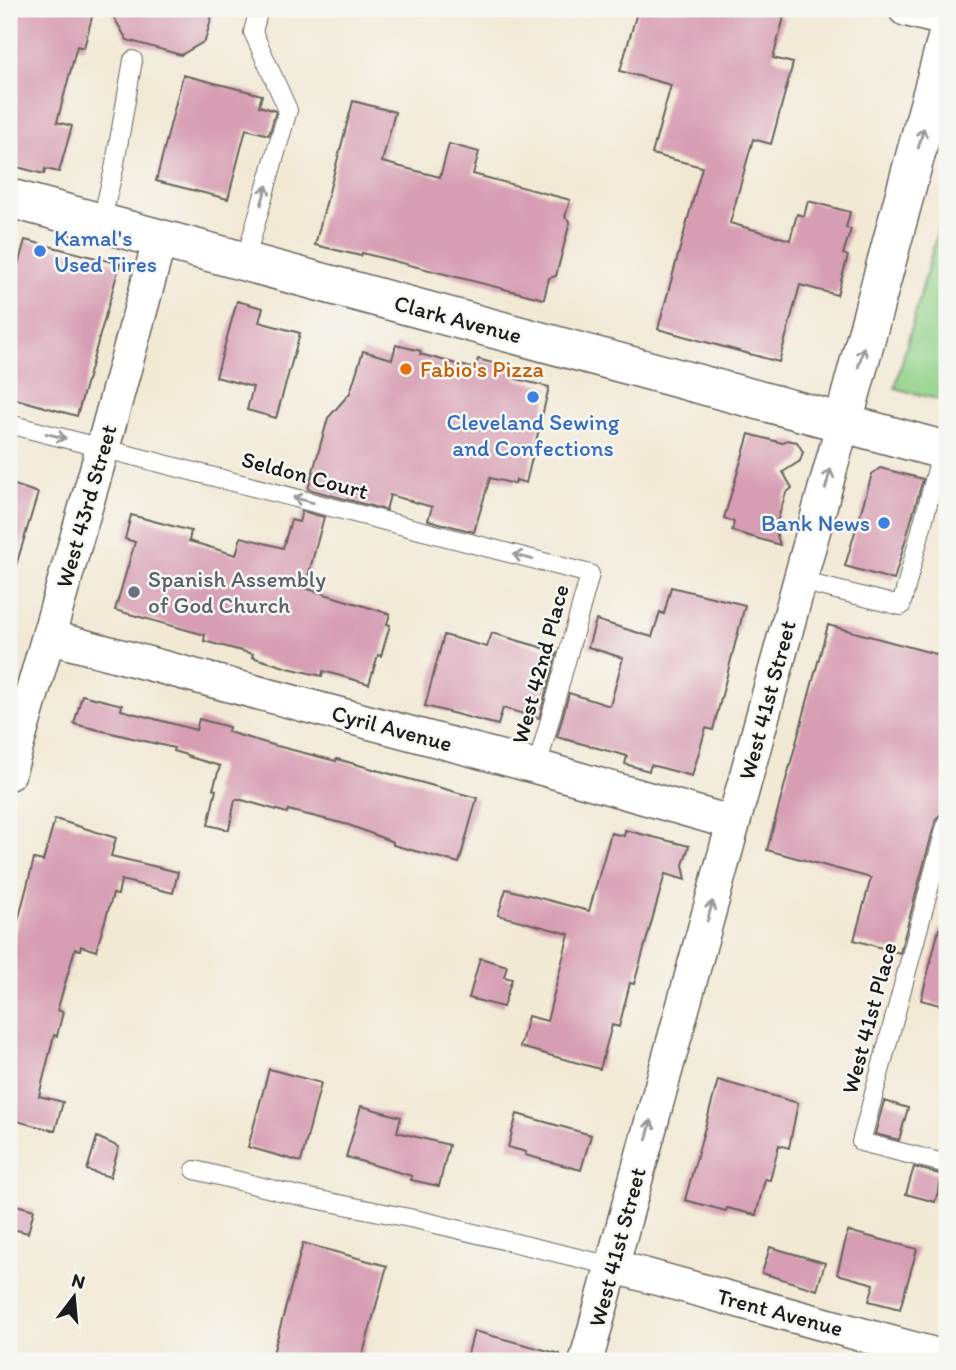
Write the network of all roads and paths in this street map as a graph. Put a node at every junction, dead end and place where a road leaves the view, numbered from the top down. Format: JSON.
{"nodes":[{"id":1,"x":259,"y":9,"type":"edge"},
{"id":2,"x":905,"y":9,"type":"edge"},
{"id":3,"x":947,"y":20,"type":"edge"},
{"id":4,"x":947,"y":38,"type":"edge"},
{"id":5,"x":133,"y":60,"type":"dead end"},
{"id":6,"x":939,"y":102,"type":"edge"},
{"id":7,"x":9,"y":198,"type":"edge"},
{"id":8,"x":101,"y":223,"type":"junction"},
{"id":9,"x":160,"y":239,"type":"junction"},
{"id":10,"x":245,"y":261,"type":"junction"},
{"id":11,"x":844,"y":423,"type":"junction"},
{"id":12,"x":9,"y":424,"type":"edge"},
{"id":13,"x":103,"y":447,"type":"junction"},
{"id":14,"x":945,"y":450,"type":"edge"},
{"id":15,"x":590,"y":574,"type":"joint"},
{"id":16,"x":800,"y":581,"type":"junction"},
{"id":17,"x":49,"y":637,"type":"junction"},
{"id":18,"x":537,"y":767,"type":"junction"},
{"id":19,"x":9,"y":773,"type":"edge"},
{"id":20,"x":947,"y":822,"type":"edge"},
{"id":21,"x":733,"y":823,"type":"junction"},
{"id":22,"x":947,"y":1164,"type":"edge"},
{"id":23,"x":195,"y":1170,"type":"dead end"},
{"id":24,"x":612,"y":1266,"type":"junction"},
{"id":25,"x":947,"y":1358,"type":"edge"},
{"id":26,"x":586,"y":1361,"type":"edge"}],
"edges":[{"from":10,"to":1,"type":"lane","one_way":true},
{"from":2,"to":3,"type":"street"},
{"from":4,"to":6,"type":"street","name":"West 41st Street"},
{"from":5,"to":8,"type":"lane"},
{"from":11,"to":6,"type":"street","name":"West 41st Street","one_way":true},
{"from":7,"to":8,"type":"street","name":"Clark Avenue"},
{"from":8,"to":9,"type":"street","name":"Clark Avenue"},
{"from":9,"to":10,"type":"street","name":"Clark Avenue"},
{"from":9,"to":13,"type":"street","name":"West 43rd Street"},
{"from":10,"to":11,"type":"street","name":"Clark Avenue"},
{"from":11,"to":14,"type":"street","name":"Clark Avenue"},
{"from":16,"to":11,"type":"street","name":"West 41st Street","one_way":true},
{"from":12,"to":13,"type":"lane","name":"Seldon Court","one_way":true},
{"from":15,"to":13,"type":"lane","name":"Seldon Court","one_way":true},
{"from":13,"to":17,"type":"street","name":"West 43rd Street"},
{"from":14,"to":16,"type":"lane"},
{"from":15,"to":18,"type":"lane","name":"West 42nd Place"},
{"from":16,"to":21,"type":"street","name":"West 41st Street"},
{"from":17,"to":18,"type":"street","name":"Cyril Avenue"},
{"from":17,"to":19,"type":"street","name":"West 43rd Street"},
{"from":18,"to":21,"type":"street","name":"Cyril Avenue"},
{"from":20,"to":22,"type":"lane","name":"West 41st Place"},
{"from":24,"to":21,"type":"street","name":"West 41st Street","one_way":true},
{"from":23,"to":24,"type":"lane"},
{"from":24,"to":25,"type":"street","name":"Trent Avenue"},
{"from":24,"to":26,"type":"street","name":"West 41st Street"}]}
